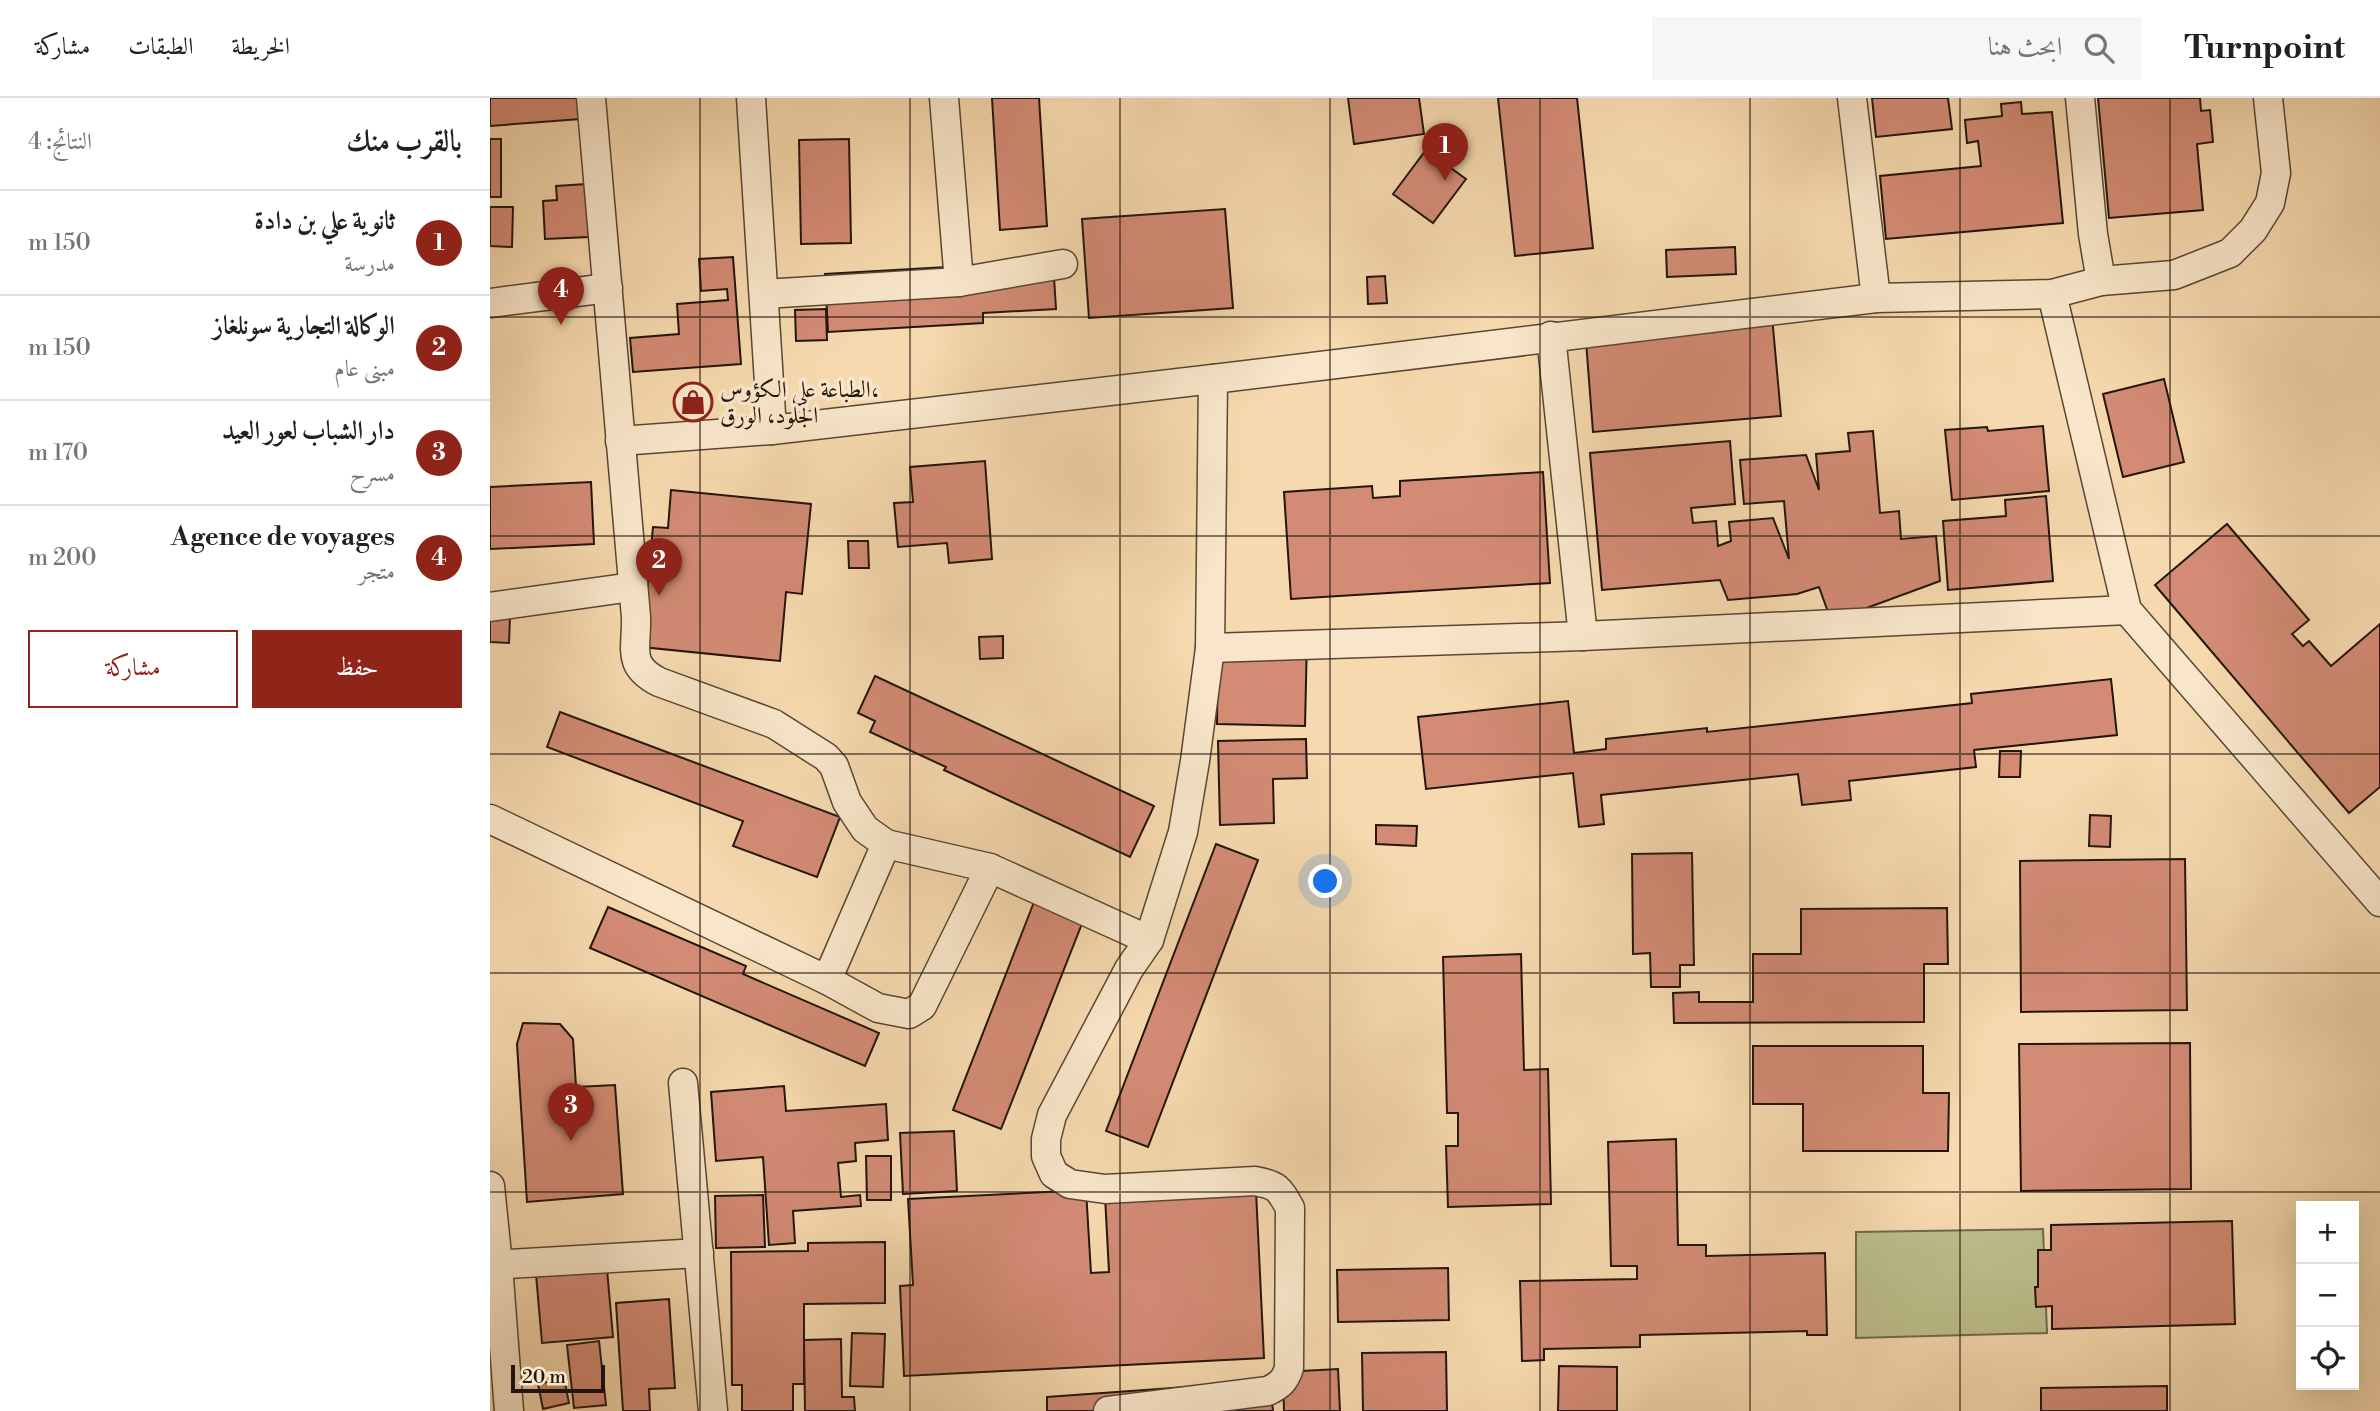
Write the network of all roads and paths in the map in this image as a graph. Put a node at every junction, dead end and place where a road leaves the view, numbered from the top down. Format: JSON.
{"nodes":[{"id":1,"x":591,"y":98,"type":"edge"},
{"id":2,"x":751,"y":98,"type":"edge"},
{"id":3,"x":944,"y":98,"type":"edge"},
{"id":4,"x":1852,"y":98,"type":"edge"},
{"id":5,"x":2080,"y":98,"type":"edge"},
{"id":6,"x":2268,"y":98,"type":"edge"},
{"id":7,"x":1063,"y":264,"type":"dead end"},
{"id":8,"x":2101,"y":281,"type":"junction"},
{"id":9,"x":959,"y":282,"type":"junction"},
{"id":10,"x":608,"y":288,"type":"junction"},
{"id":11,"x":764,"y":294,"type":"junction"},
{"id":12,"x":2052,"y":294,"type":"junction"},
{"id":13,"x":1876,"y":298,"type":"junction"},
{"id":14,"x":490,"y":303,"type":"edge"},
{"id":15,"x":1551,"y":336,"type":"junction"},
{"id":16,"x":1213,"y":379,"type":"junction"},
{"id":17,"x":772,"y":430,"type":"junction"},
{"id":18,"x":620,"y":441,"type":"junction"},
{"id":19,"x":632,"y":587,"type":"junction"},
{"id":20,"x":490,"y":607,"type":"edge"},
{"id":21,"x":2127,"y":610,"type":"junction"},
{"id":22,"x":1583,"y":636,"type":"junction"},
{"id":23,"x":1210,"y":648,"type":"junction"},
{"id":24,"x":490,"y":819,"type":"edge"},
{"id":25,"x":886,"y":845,"type":"junction"},
{"id":26,"x":990,"y":869,"type":"junction"},
{"id":27,"x":2380,"y":902,"type":"edge"},
{"id":28,"x":1149,"y":940,"type":"junction"},
{"id":29,"x":827,"y":980,"type":"junction"},
{"id":30,"x":683,"y":1083,"type":"dead end"},
{"id":31,"x":490,"y":1185,"type":"edge"},
{"id":32,"x":699,"y":1252,"type":"junction"},
{"id":33,"x":494,"y":1265,"type":"edge"},
{"id":34,"x":509,"y":1411,"type":"edge"},
{"id":35,"x":713,"y":1411,"type":"edge"},
{"id":36,"x":1108,"y":1411,"type":"edge"}],
"edges":[{"from":1,"to":10,"type":"street"},
{"from":2,"to":11,"type":"street"},
{"from":3,"to":9,"type":"street"},
{"from":4,"to":13,"type":"street"},
{"from":5,"to":8,"type":"street"},
{"from":6,"to":8,"type":"street"},
{"from":7,"to":9,"type":"street"},
{"from":8,"to":12,"type":"street"},
{"from":9,"to":11,"type":"street"},
{"from":10,"to":14,"type":"street"},
{"from":10,"to":18,"type":"street"},
{"from":11,"to":17,"type":"street"},
{"from":12,"to":13,"type":"street"},
{"from":12,"to":21,"type":"street"},
{"from":13,"to":15,"type":"street"},
{"from":15,"to":16,"type":"street"},
{"from":15,"to":22,"type":"street"},
{"from":16,"to":17,"type":"street"},
{"from":16,"to":23,"type":"street"},
{"from":17,"to":18,"type":"street"},
{"from":18,"to":19,"type":"street"},
{"from":19,"to":20,"type":"street"},
{"from":19,"to":25,"type":"street"},
{"from":21,"to":22,"type":"street"},
{"from":21,"to":27,"type":"street"},
{"from":22,"to":23,"type":"street"},
{"from":23,"to":28,"type":"street"},
{"from":24,"to":29,"type":"street"},
{"from":25,"to":26,"type":"street"},
{"from":25,"to":29,"type":"street"},
{"from":26,"to":28,"type":"street"},
{"from":26,"to":29,"type":"street"},
{"from":28,"to":36,"type":"street"},
{"from":30,"to":32,"type":"street"},
{"from":31,"to":33,"type":"street"},
{"from":32,"to":33,"type":"street"},
{"from":32,"to":35,"type":"street"},
{"from":33,"to":34,"type":"street"}]}
